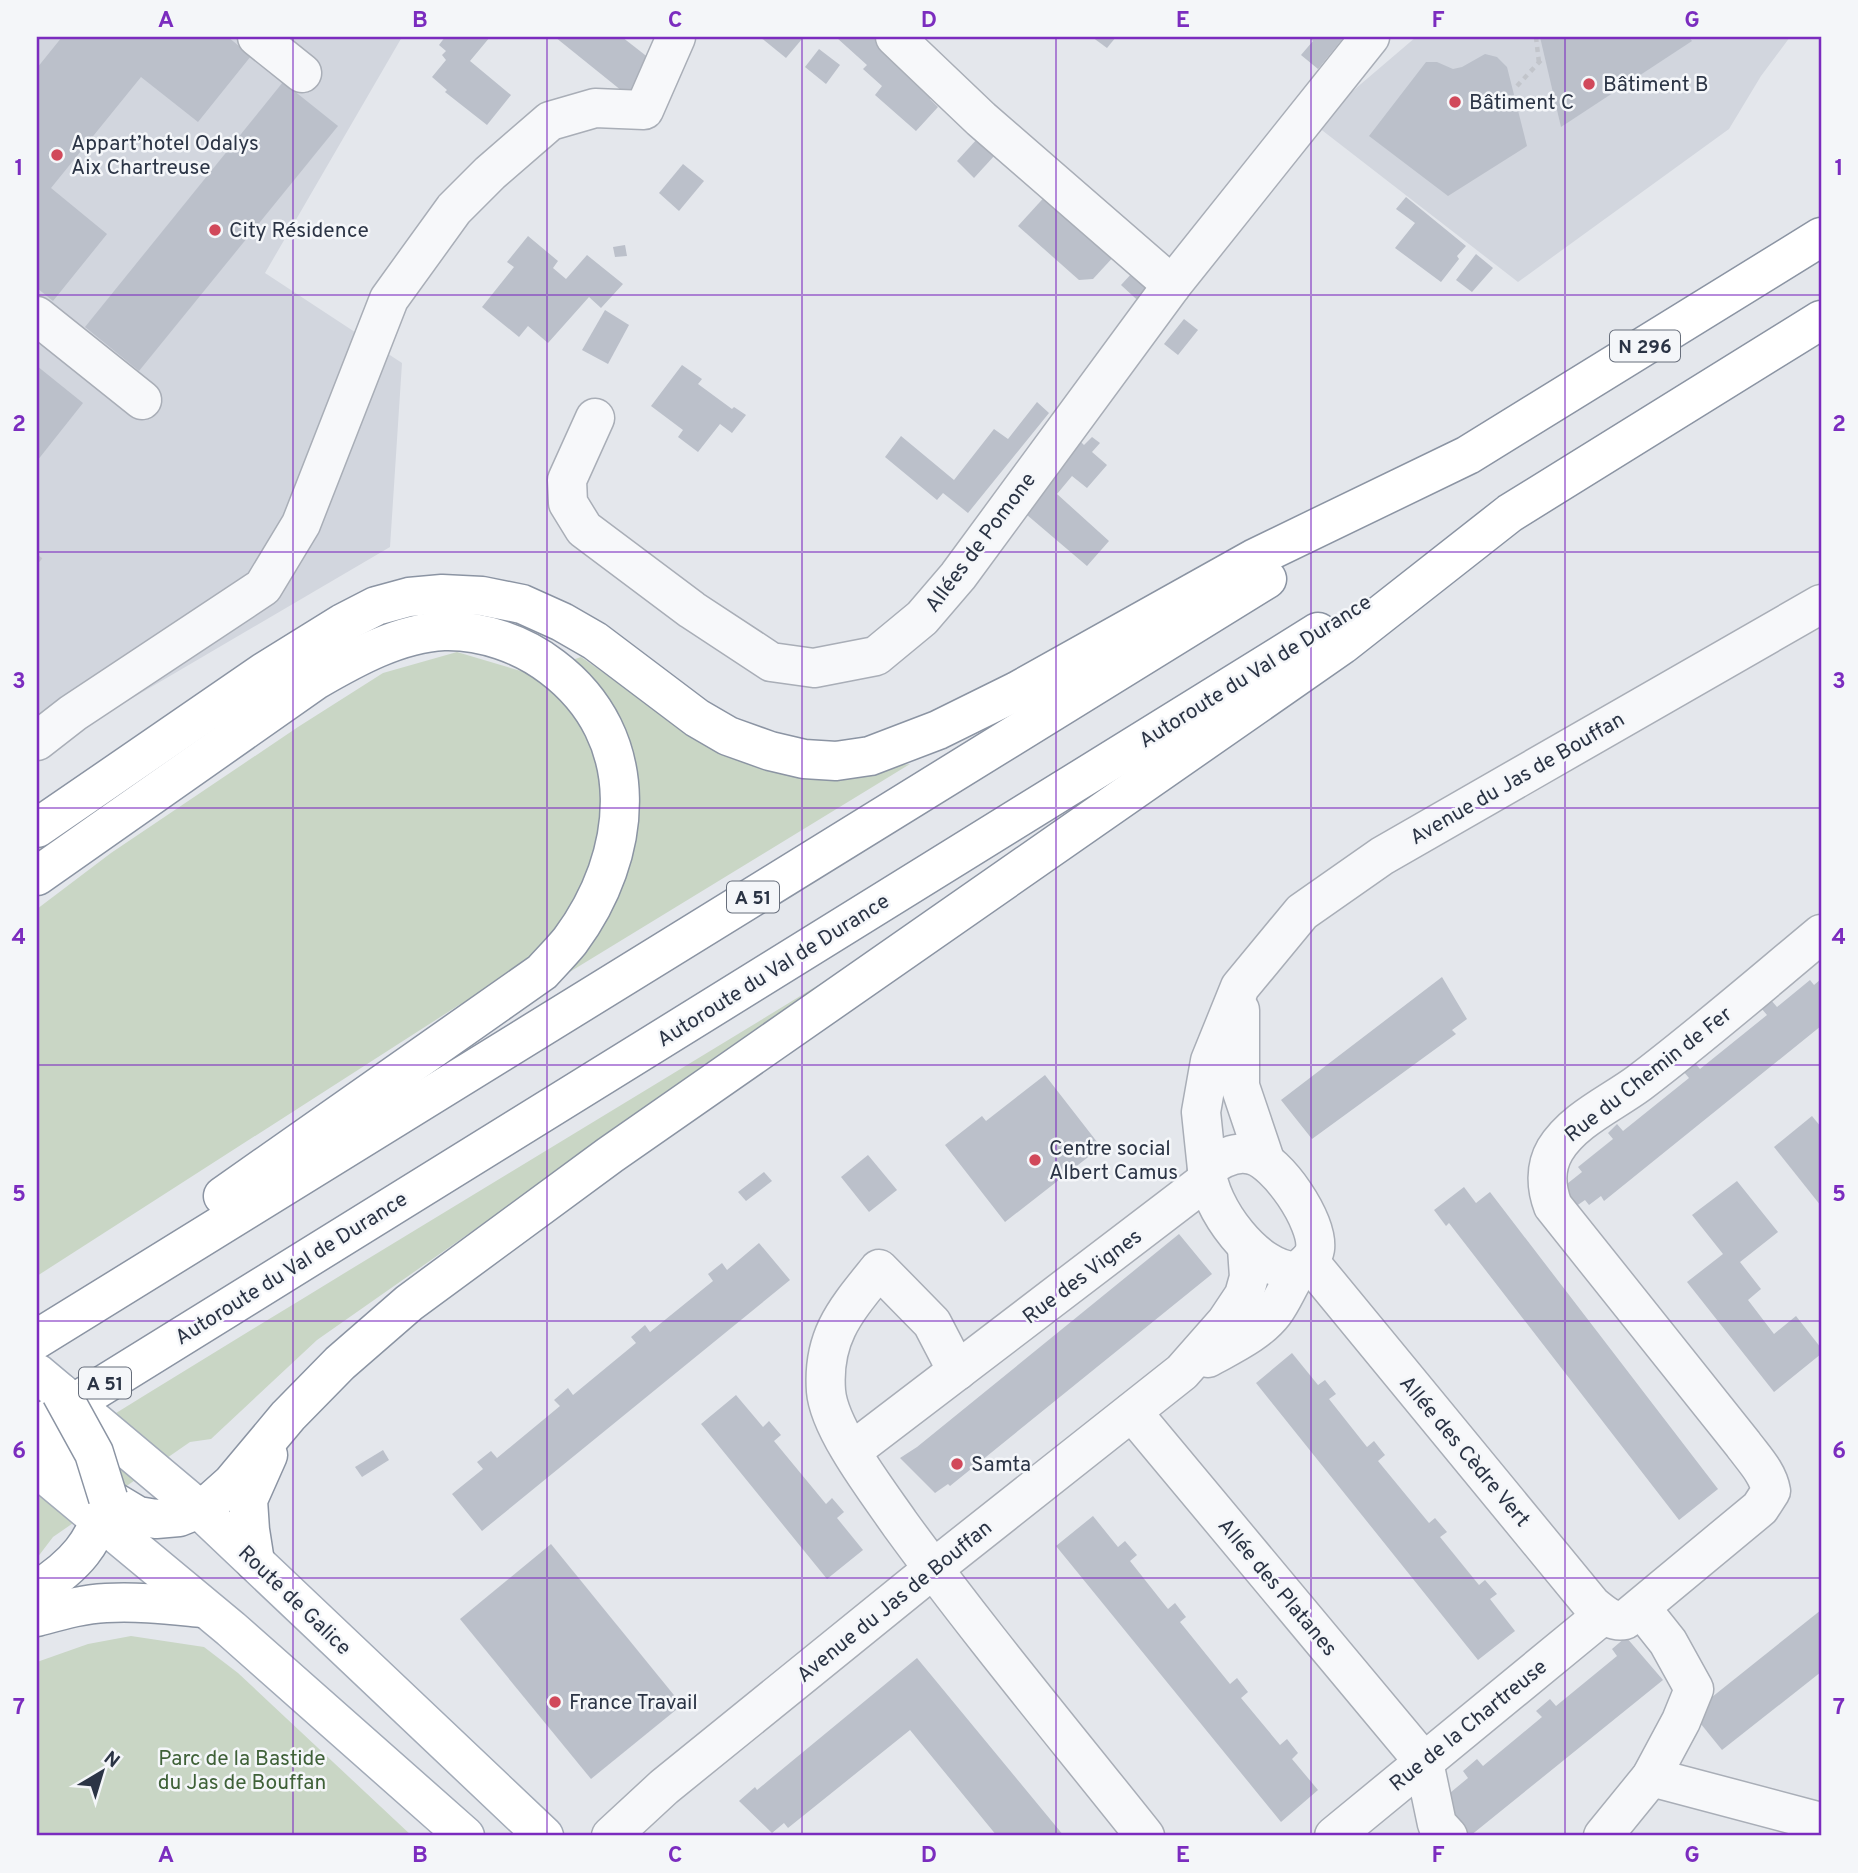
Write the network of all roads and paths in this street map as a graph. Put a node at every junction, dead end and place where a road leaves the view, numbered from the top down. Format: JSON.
{"nodes":[{"id":1,"x":257,"y":37,"type":"edge"},
{"id":2,"x":676,"y":37,"type":"edge"},
{"id":3,"x":895,"y":37,"type":"edge"},
{"id":4,"x":1370,"y":37,"type":"edge"},
{"id":5,"x":1536,"y":37,"type":"edge"},
{"id":6,"x":1543,"y":58,"type":"dead end"},
{"id":7,"x":1539,"y":63,"type":"junction"},
{"id":8,"x":302,"y":73,"type":"dead end"},
{"id":9,"x":1517,"y":86,"type":"dead end"},
{"id":10,"x":1821,"y":237,"type":"edge"},
{"id":11,"x":1172,"y":285,"type":"junction"},
{"id":12,"x":37,"y":316,"type":"edge"},
{"id":13,"x":1821,"y":320,"type":"edge"},
{"id":14,"x":142,"y":400,"type":"dead end"},
{"id":15,"x":595,"y":418,"type":"dead end"},
{"id":16,"x":1468,"y":455,"type":"junction"},
{"id":17,"x":1510,"y":513,"type":"junction"},
{"id":18,"x":37,"y":556,"type":"edge"},
{"id":19,"x":42,"y":561,"type":"dead end"},
{"id":20,"x":1821,"y":604,"type":"edge"},
{"id":21,"x":37,"y":741,"type":"edge"},
{"id":22,"x":37,"y":828,"type":"edge"},
{"id":23,"x":37,"y":876,"type":"edge"},
{"id":24,"x":1821,"y":934,"type":"edge"},
{"id":25,"x":1240,"y":987,"type":"junction"},
{"id":26,"x":1265,"y":1160,"type":"junction"},
{"id":27,"x":1207,"y":1174,"type":"junction"},
{"id":28,"x":1247,"y":1248,"type":"junction"},
{"id":29,"x":1303,"y":1266,"type":"junction"},
{"id":30,"x":37,"y":1325,"type":"edge"},
{"id":31,"x":37,"y":1339,"type":"edge"},
{"id":32,"x":957,"y":1371,"type":"junction"},
{"id":33,"x":1182,"y":1372,"type":"junction"},
{"id":34,"x":49,"y":1383,"type":"edge"},
{"id":35,"x":1132,"y":1412,"type":"junction"},
{"id":36,"x":288,"y":1416,"type":"junction"},
{"id":37,"x":37,"y":1426,"type":"edge"},
{"id":38,"x":37,"y":1438,"type":"edge"},
{"id":39,"x":852,"y":1451,"type":"junction"},
{"id":40,"x":37,"y":1468,"type":"edge"},
{"id":41,"x":199,"y":1509,"type":"junction"},
{"id":42,"x":100,"y":1511,"type":"junction"},
{"id":43,"x":255,"y":1562,"type":"junction"},
{"id":44,"x":933,"y":1569,"type":"junction"},
{"id":45,"x":37,"y":1590,"type":"edge"},
{"id":46,"x":204,"y":1608,"type":"junction"},
{"id":47,"x":1625,"y":1613,"type":"junction"},
{"id":48,"x":37,"y":1617,"type":"edge"},
{"id":49,"x":1423,"y":1762,"type":"junction"},
{"id":50,"x":1651,"y":1777,"type":"junction"},
{"id":51,"x":1821,"y":1822,"type":"edge"},
{"id":52,"x":465,"y":1836,"type":"edge"},
{"id":53,"x":544,"y":1836,"type":"edge"},
{"id":54,"x":611,"y":1836,"type":"edge"},
{"id":55,"x":1145,"y":1836,"type":"edge"},
{"id":56,"x":1334,"y":1836,"type":"edge"},
{"id":57,"x":1448,"y":1836,"type":"edge"},
{"id":58,"x":1603,"y":1836,"type":"edge"}],
"edges":[{"from":1,"to":8,"type":"street"},
{"from":2,"to":21,"type":"street"},
{"from":3,"to":11,"type":"street"},
{"from":4,"to":11,"type":"street","name":"Allées de Pomone"},
{"from":5,"to":7,"type":"path"},
{"from":6,"to":7,"type":"path"},
{"from":7,"to":9,"type":"path"},
{"from":10,"to":16,"type":"main road","number":"N 296"},
{"from":11,"to":15,"type":"street","name":"Allées de Pomone"},
{"from":12,"to":14,"type":"street"},
{"from":13,"to":17,"type":"main road"},
{"from":16,"to":22,"type":"main road"},
{"from":16,"to":31,"type":"main road","number":"A 51"},
{"from":17,"to":36,"type":"main road"},
{"from":17,"to":37,"type":"main road","name":"Autoroute du Val de Durance","number":"A 51"},
{"from":18,"to":19,"type":"path"},
{"from":20,"to":25,"type":"street","name":"Avenue du Jas de Bouffan"},
{"from":23,"to":30,"type":"main road"},
{"from":24,"to":47,"type":"street","name":"Rue du Chemin de Fer"},
{"from":25,"to":26,"type":"street","name":"Avenue du Jas de Bouffan"},
{"from":25,"to":27,"type":"street","name":"Avenue du Jas de Bouffan"},
{"from":26,"to":27,"type":"street"},
{"from":26,"to":29,"type":"street","name":"Avenue du Jas de Bouffan"},
{"from":27,"to":28,"type":"street","name":"Avenue du Jas de Bouffan"},
{"from":27,"to":32,"type":"street","name":"Rue des Vignes"},
{"from":28,"to":29,"type":"street","name":"Avenue du Jas de Bouffan"},
{"from":28,"to":33,"type":"street","name":"Avenue du Jas de Bouffan"},
{"from":29,"to":33,"type":"street","name":"Avenue du Jas de Bouffan"},
{"from":29,"to":47,"type":"street","name":"Allée des Cèdre Vert"},
{"from":32,"to":39,"type":"street","name":"Rue des Vignes"},
{"from":32,"to":39,"type":"street"},
{"from":33,"to":35,"type":"street","name":"Avenue du Jas de Bouffan"},
{"from":34,"to":41,"type":"main road","name":"Route de Galice"},
{"from":34,"to":42,"type":"main road","bridge":true},
{"from":35,"to":44,"type":"street","name":"Avenue du Jas de Bouffan"},
{"from":35,"to":49,"type":"street","name":"Allée des Platanes"},
{"from":36,"to":41,"type":"main road"},
{"from":36,"to":43,"type":"main road"},
{"from":38,"to":42,"type":"main road"},
{"from":39,"to":44,"type":"street"},
{"from":40,"to":42,"type":"main road"},
{"from":41,"to":42,"type":"main road"},
{"from":41,"to":43,"type":"main road","name":"Route de Galice"},
{"from":42,"to":45,"type":"main road"},
{"from":42,"to":46,"type":"main road"},
{"from":43,"to":53,"type":"main road","name":"Route de Galice"},
{"from":44,"to":54,"type":"street","name":"Avenue du Jas de Bouffan"},
{"from":44,"to":55,"type":"street"},
{"from":46,"to":48,"type":"main road"},
{"from":46,"to":52,"type":"main road"},
{"from":47,"to":49,"type":"street","name":"Rue de la Chartreuse"},
{"from":47,"to":50,"type":"street","name":"Allée des Cèdre Vert"},
{"from":49,"to":56,"type":"street","name":"Rue de la Chartreuse"},
{"from":49,"to":57,"type":"street"},
{"from":50,"to":51,"type":"street"},
{"from":50,"to":58,"type":"street"}]}
